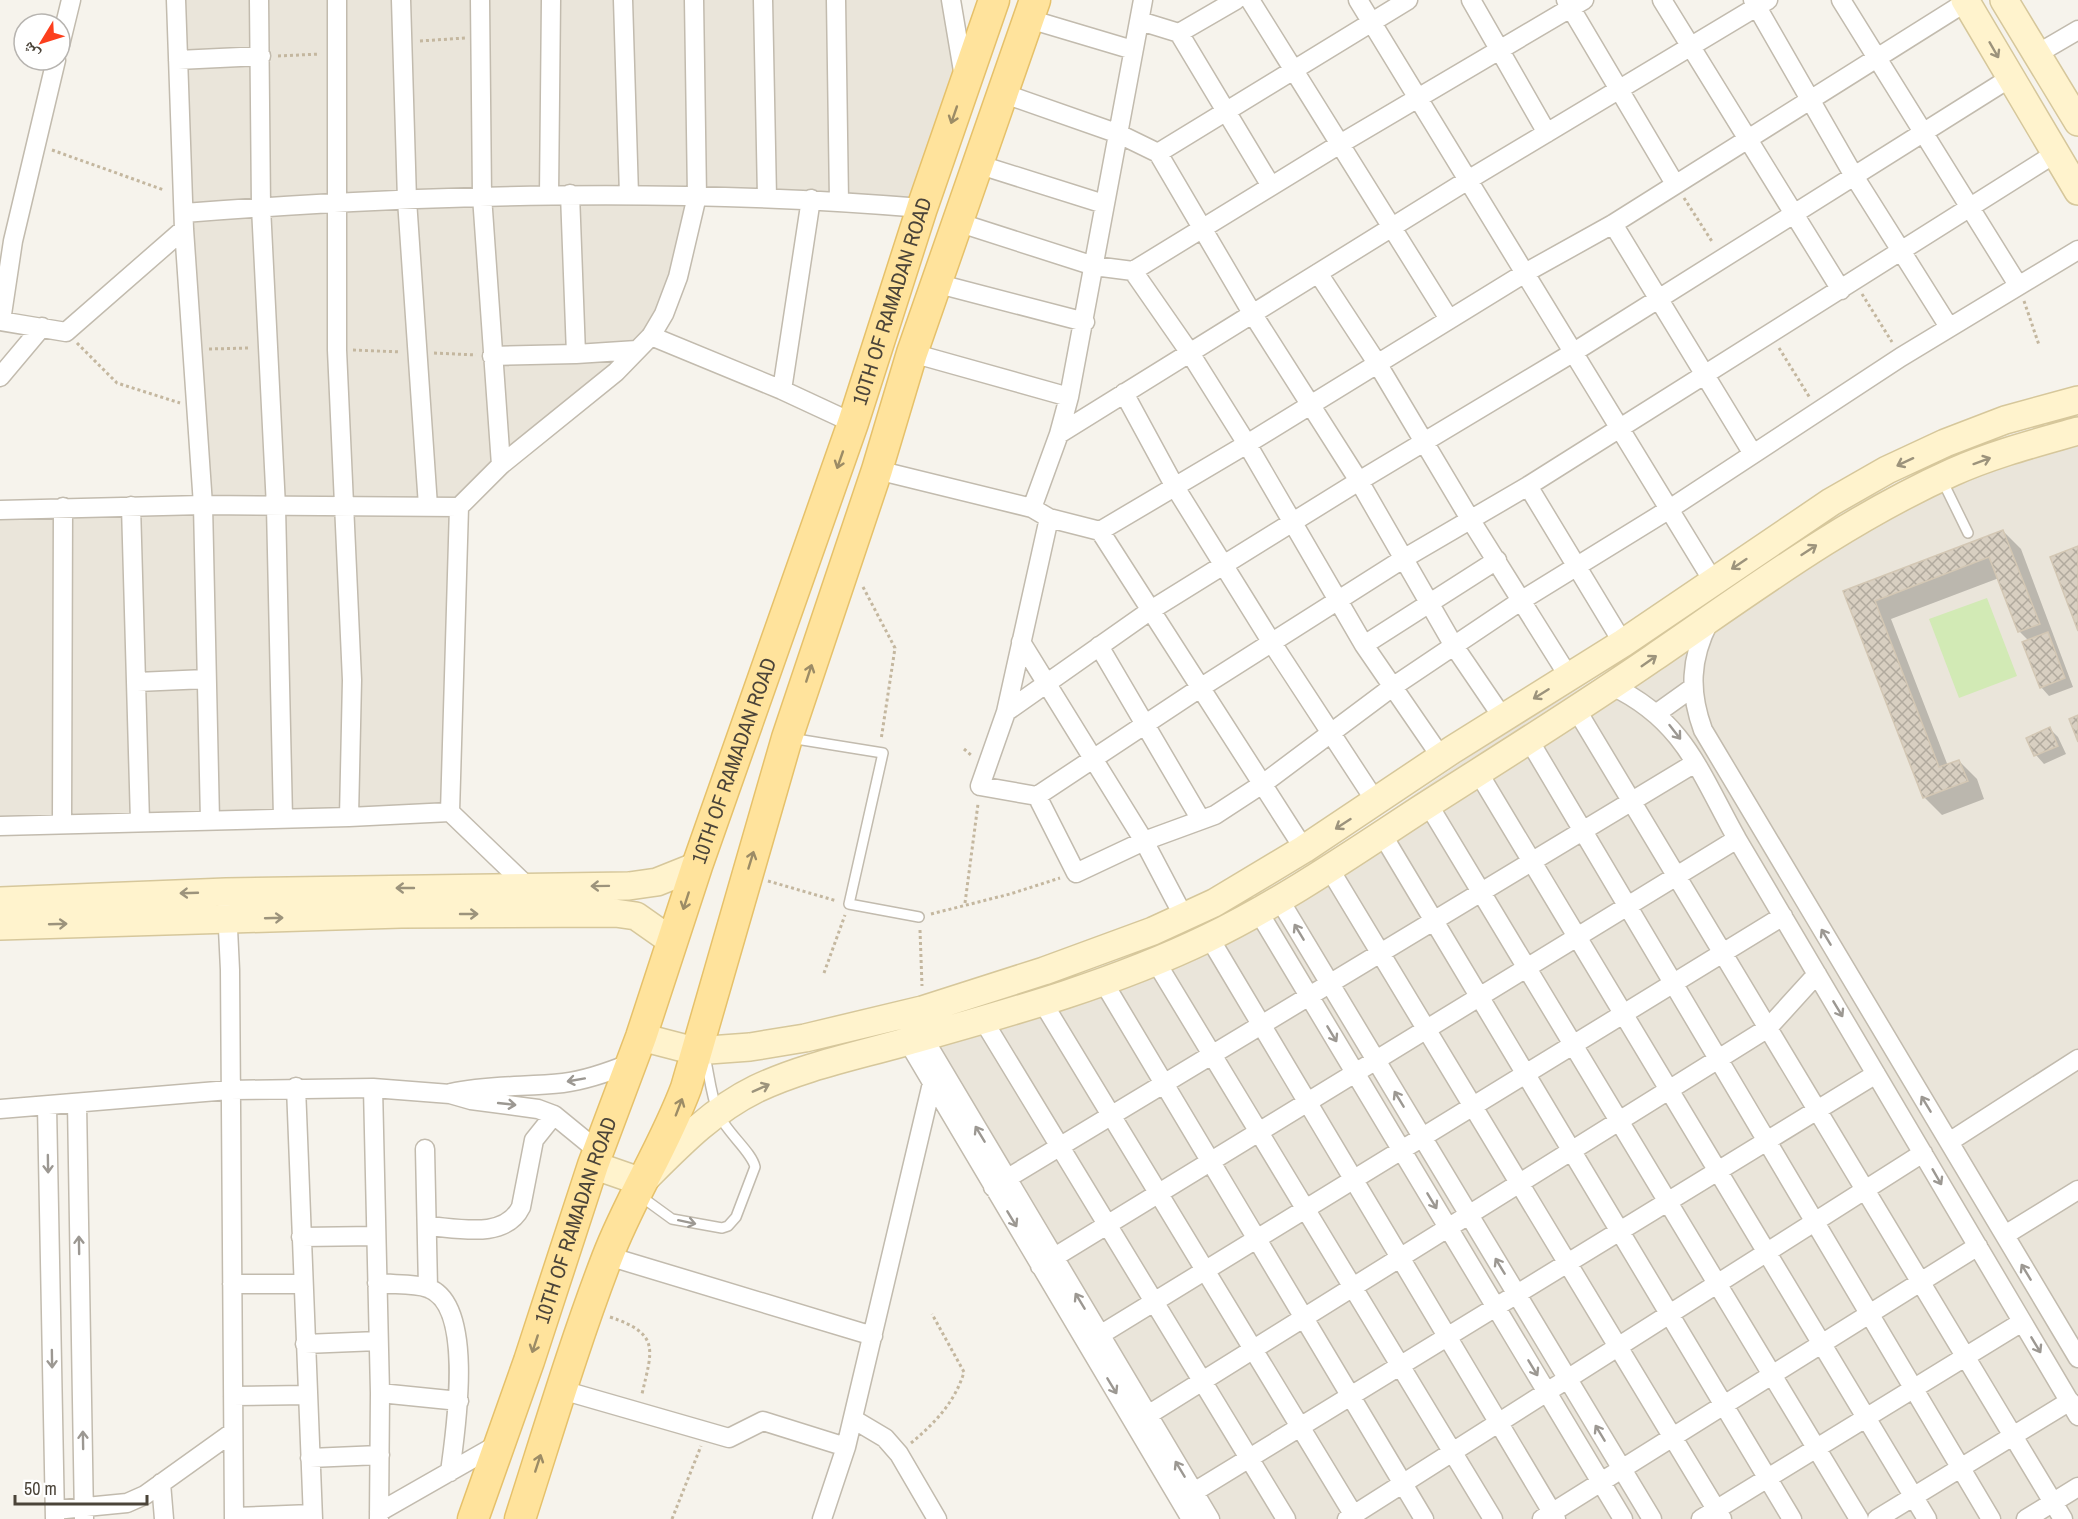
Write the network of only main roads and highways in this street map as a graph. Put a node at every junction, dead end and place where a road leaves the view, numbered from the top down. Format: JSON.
{"nodes":[{"id":1,"x":994,"y":0,"type":"edge"},
{"id":2,"x":2004,"y":0,"type":"edge"},
{"id":3,"x":1965,"y":1,"type":"edge"},
{"id":4,"x":1031,"y":10,"type":"edge"},
{"id":5,"x":976,"y":48,"type":"junction"},
{"id":6,"x":2078,"y":122,"type":"edge"},
{"id":7,"x":2078,"y":191,"type":"edge"},
{"id":8,"x":2078,"y":399,"type":"edge"},
{"id":9,"x":2078,"y":431,"type":"edge"},
{"id":10,"x":697,"y":866,"type":"junction"},
{"id":11,"x":0,"y":901,"type":"edge"},
{"id":12,"x":0,"y":926,"type":"edge"},
{"id":13,"x":673,"y":942,"type":"junction"},
{"id":14,"x":636,"y":1050,"type":"junction"},
{"id":15,"x":699,"y":1051,"type":"junction"},
{"id":16,"x":595,"y":1158,"type":"junction"},
{"id":17,"x":639,"y":1188,"type":"junction"},
{"id":18,"x":473,"y":1519,"type":"edge"},
{"id":19,"x":520,"y":1519,"type":"edge"}],
"edges":[{"from":1,"to":5,"type":"main road","name":"10TH OF RAMADAN ROAD"},
{"from":2,"to":6,"type":"main road"},
{"from":3,"to":7,"type":"main road","one_way":true},
{"from":4,"to":5,"type":"main road"},
{"from":15,"to":4,"type":"main road","name":"10TH OF RAMADAN ROAD","one_way":true},
{"from":5,"to":10,"type":"main road","name":"10TH OF RAMADAN ROAD","one_way":true},
{"from":8,"to":15,"type":"main road","one_way":true},
{"from":17,"to":9,"type":"main road","one_way":true},
{"from":10,"to":11,"type":"main road","one_way":true},
{"from":10,"to":13,"type":"main road","name":"10TH OF RAMADAN ROAD","one_way":true},
{"from":12,"to":13,"type":"main road","one_way":true},
{"from":13,"to":14,"type":"main road","name":"10TH OF RAMADAN ROAD"},
{"from":14,"to":15,"type":"main road"},
{"from":14,"to":16,"type":"main road","name":"10TH OF RAMADAN ROAD"},
{"from":17,"to":15,"type":"main road","name":"10TH OF RAMADAN ROAD","one_way":true},
{"from":16,"to":17,"type":"main road"},
{"from":16,"to":18,"type":"main road","name":"10TH OF RAMADAN ROAD","one_way":true},
{"from":19,"to":17,"type":"main road","name":"10TH OF RAMADAN ROAD","one_way":true}]}
